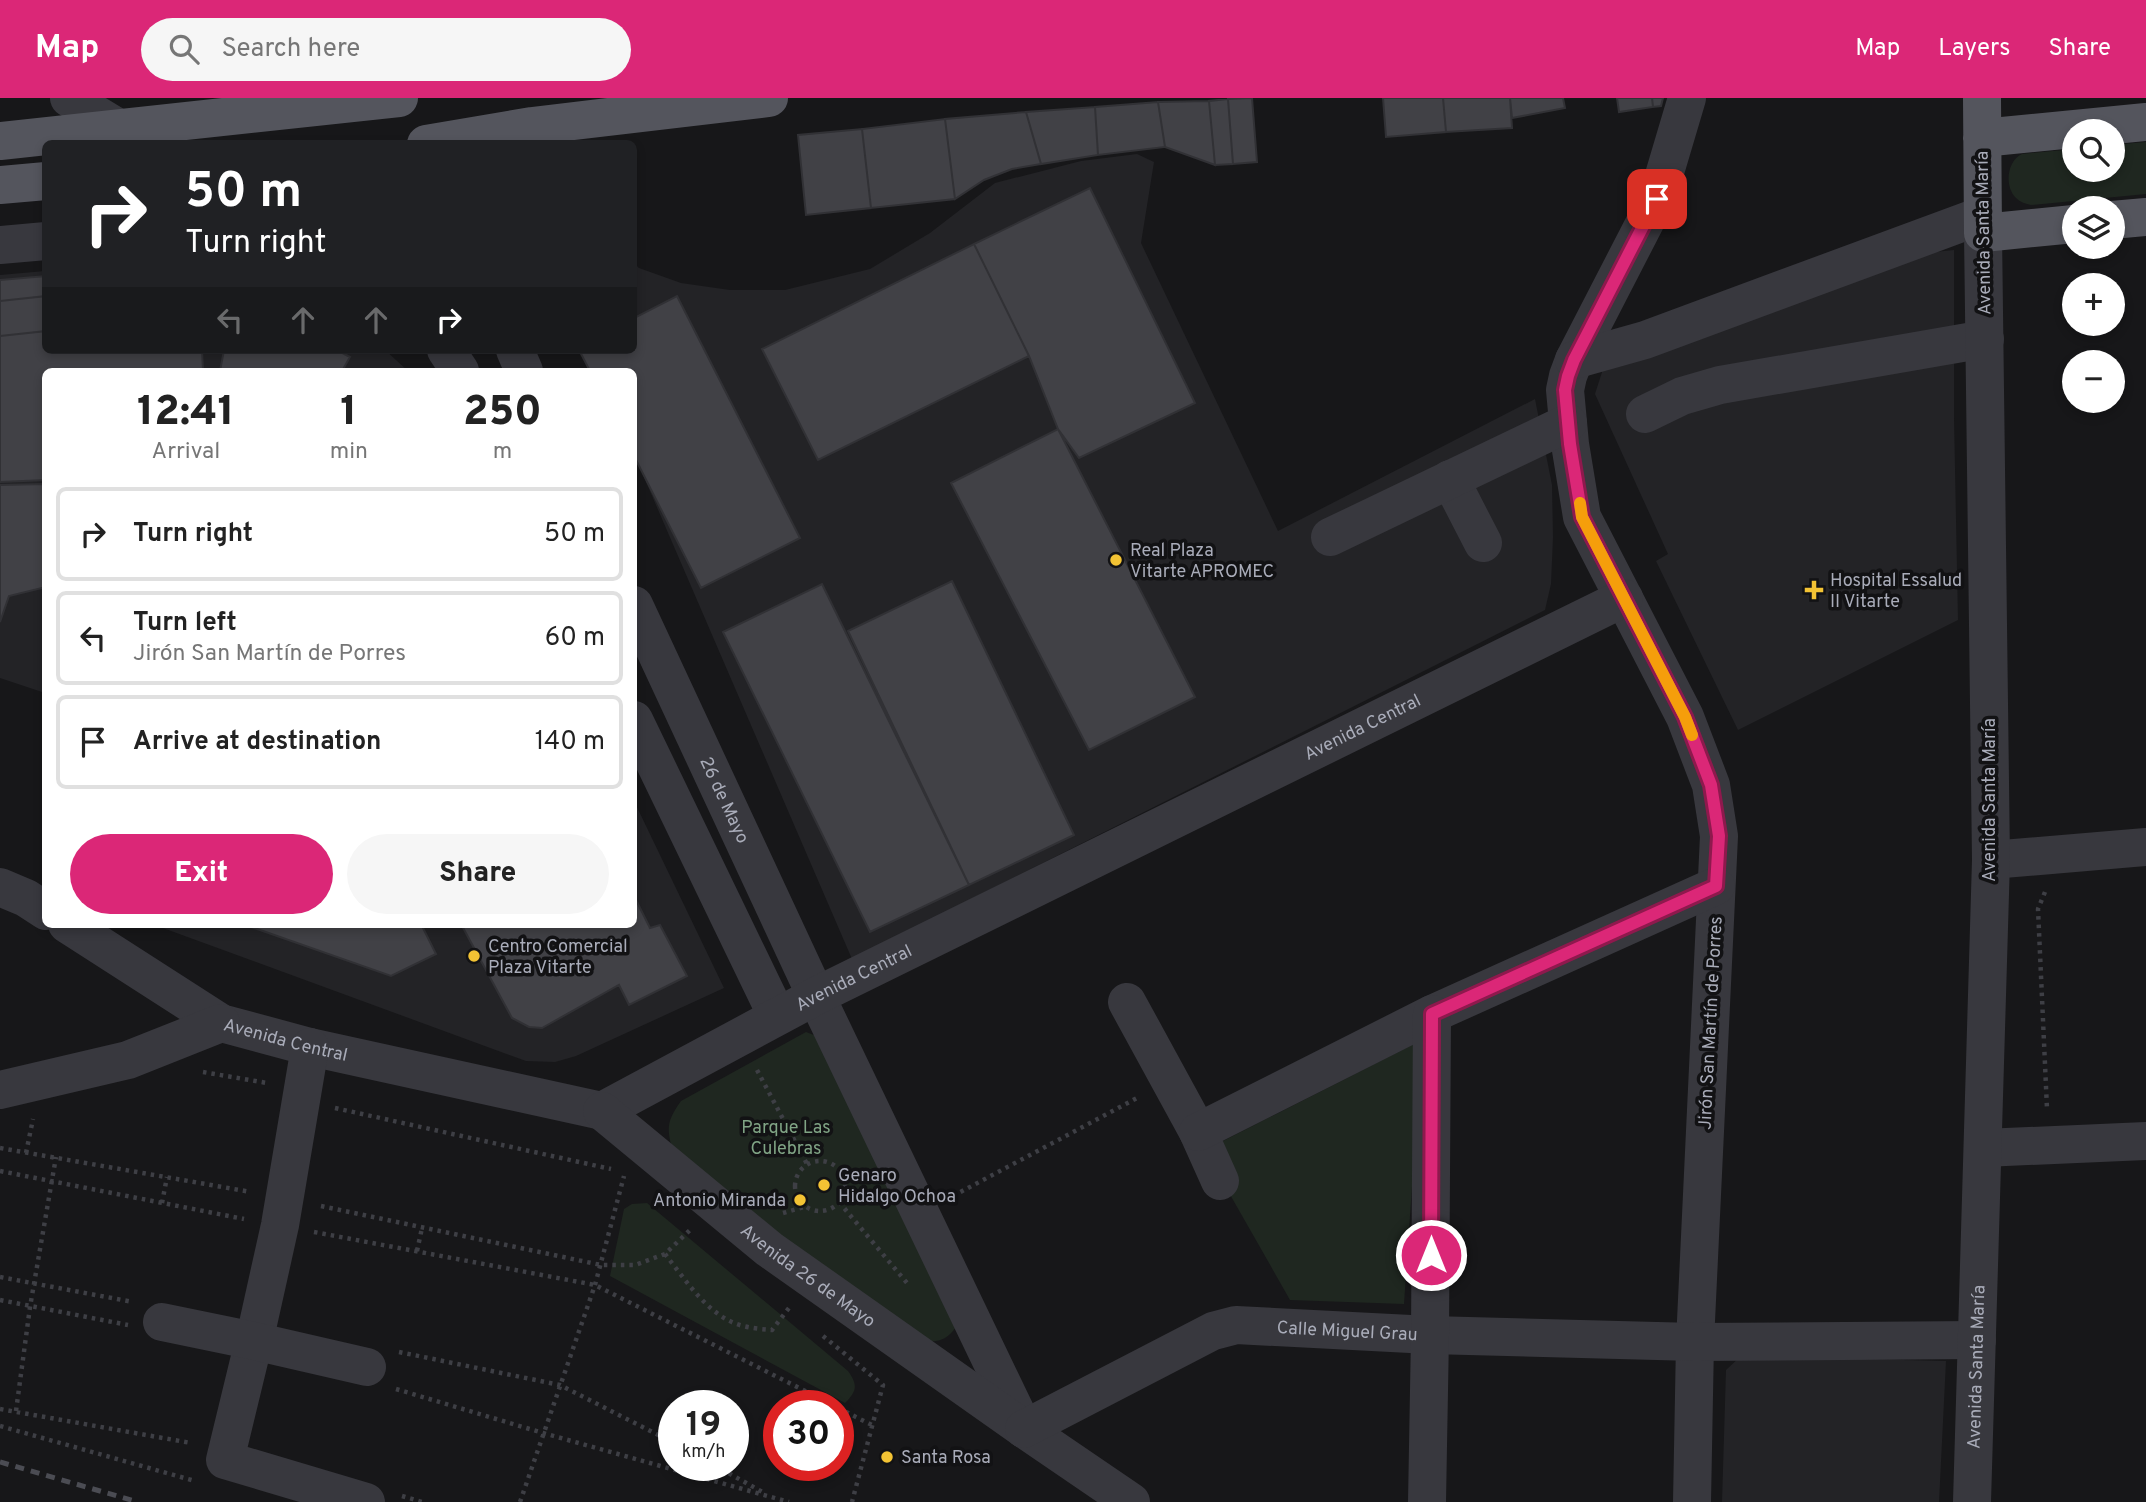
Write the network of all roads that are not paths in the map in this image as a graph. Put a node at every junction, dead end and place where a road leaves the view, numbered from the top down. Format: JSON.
{"nodes":[{"id":1,"x":69,"y":98,"type":"edge"},
{"id":2,"x":399,"y":98,"type":"edge"},
{"id":3,"x":769,"y":98,"type":"edge"},
{"id":4,"x":1688,"y":98,"type":"edge"},
{"id":5,"x":1982,"y":98,"type":"edge"},
{"id":6,"x":2146,"y":122,"type":"edge"},
{"id":7,"x":117,"y":127,"type":"junction"},
{"id":8,"x":526,"y":134,"type":"edge"},
{"id":9,"x":1982,"y":138,"type":"junction"},
{"id":10,"x":466,"y":140,"type":"edge"},
{"id":11,"x":0,"y":141,"type":"edge"},
{"id":12,"x":42,"y":181,"type":"edge"},
{"id":13,"x":0,"y":185,"type":"edge"},
{"id":14,"x":2146,"y":217,"type":"edge"},
{"id":15,"x":2125,"y":219,"type":"edge"},
{"id":16,"x":1983,"y":224,"type":"junction"},
{"id":17,"x":2062,"y":224,"type":"edge"},
{"id":18,"x":42,"y":241,"type":"edge"},
{"id":19,"x":0,"y":246,"type":"edge"},
{"id":20,"x":1985,"y":339,"type":"junction"},
{"id":21,"x":1574,"y":360,"type":"junction"},
{"id":22,"x":1645,"y":414,"type":"dead end"},
{"id":23,"x":1568,"y":423,"type":"junction"},
{"id":24,"x":1450,"y":480,"type":"junction"},
{"id":25,"x":1330,"y":537,"type":"dead end"},
{"id":26,"x":1483,"y":543,"type":"dead end"},
{"id":27,"x":1624,"y":597,"type":"junction"},
{"id":28,"x":637,"y":611,"type":"edge"},
{"id":29,"x":637,"y":726,"type":"edge"},
{"id":30,"x":2146,"y":847,"type":"edge"},
{"id":31,"x":1991,"y":860,"type":"junction"},
{"id":32,"x":1716,"y":886,"type":"junction"},
{"id":33,"x":0,"y":887,"type":"edge"},
{"id":34,"x":42,"y":908,"type":"edge"},
{"id":35,"x":73,"y":928,"type":"edge"},
{"id":36,"x":172,"y":991,"type":"junction"},
{"id":37,"x":816,"y":996,"type":"junction"},
{"id":38,"x":1127,"y":1002,"type":"dead end"},
{"id":39,"x":1432,"y":1014,"type":"junction"},
{"id":40,"x":777,"y":1016,"type":"junction"},
{"id":41,"x":221,"y":1023,"type":"junction"},
{"id":42,"x":171,"y":1043,"type":"junction"},
{"id":43,"x":310,"y":1047,"type":"junction"},
{"id":44,"x":0,"y":1090,"type":"edge"},
{"id":45,"x":602,"y":1111,"type":"junction"},
{"id":46,"x":1198,"y":1132,"type":"junction"},
{"id":47,"x":2146,"y":1141,"type":"edge"},
{"id":48,"x":1983,"y":1148,"type":"junction"},
{"id":49,"x":1220,"y":1181,"type":"dead end"},
{"id":50,"x":147,"y":1317,"type":"road end"},
{"id":51,"x":1430,"y":1335,"type":"junction"},
{"id":52,"x":1977,"y":1340,"type":"junction"},
{"id":53,"x":254,"y":1341,"type":"junction"},
{"id":54,"x":1695,"y":1342,"type":"junction"},
{"id":55,"x":383,"y":1368,"type":"road end"},
{"id":56,"x":1024,"y":1429,"type":"junction"},
{"id":57,"x":366,"y":1502,"type":"edge"},
{"id":58,"x":1132,"y":1502,"type":"edge"},
{"id":59,"x":1427,"y":1502,"type":"edge"},
{"id":60,"x":1692,"y":1502,"type":"edge"},
{"id":61,"x":1972,"y":1502,"type":"edge"}],
"edges":[{"from":1,"to":7,"type":"street"},
{"from":2,"to":7,"type":"main road"},
{"from":3,"to":8,"type":"main road"},
{"from":4,"to":21,"type":"street","name":"Jirón San Martín de Porres"},
{"from":5,"to":9,"type":"main road","name":"Avenida Santa María"},
{"from":6,"to":9,"type":"main road"},
{"from":7,"to":11,"type":"main road"},
{"from":8,"to":10,"type":"main road"},
{"from":9,"to":16,"type":"main road","name":"Avenida Santa María"},
{"from":12,"to":13,"type":"main road"},
{"from":14,"to":15,"type":"main road"},
{"from":16,"to":17,"type":"main road"},
{"from":16,"to":20,"type":"street","name":"Avenida Santa María"},
{"from":16,"to":21,"type":"street"},
{"from":18,"to":19,"type":"street"},
{"from":20,"to":22,"type":"street"},
{"from":20,"to":31,"type":"street","name":"Avenida Santa María"},
{"from":21,"to":23,"type":"street","name":"Jirón San Martín de Porres"},
{"from":23,"to":24,"type":"street"},
{"from":23,"to":27,"type":"street","name":"Jirón San Martín de Porres"},
{"from":24,"to":25,"type":"street"},
{"from":24,"to":26,"type":"street"},
{"from":27,"to":32,"type":"street","name":"Jirón San Martín de Porres"},
{"from":27,"to":37,"type":"street","name":"Avenida Central"},
{"from":28,"to":37,"type":"street","name":"26 de Mayo"},
{"from":29,"to":40,"type":"street"},
{"from":30,"to":31,"type":"street"},
{"from":31,"to":48,"type":"street","name":"Avenida Santa María"},
{"from":32,"to":39,"type":"street"},
{"from":32,"to":54,"type":"street","name":"Jirón San Martín de Porres"},
{"from":33,"to":34,"type":"street"},
{"from":35,"to":36,"type":"street","name":"Avenida Central"},
{"from":36,"to":41,"type":"street","name":"Avenida Central"},
{"from":36,"to":42,"type":"street"},
{"from":37,"to":40,"type":"street","name":"Avenida Central"},
{"from":37,"to":56,"type":"street"},
{"from":38,"to":46,"type":"street"},
{"from":39,"to":46,"type":"street"},
{"from":39,"to":51,"type":"street"},
{"from":40,"to":45,"type":"street","name":"Avenida Central"},
{"from":41,"to":42,"type":"street"},
{"from":41,"to":43,"type":"street","name":"Avenida Central"},
{"from":42,"to":44,"type":"street"},
{"from":43,"to":45,"type":"street","name":"Avenida Central"},
{"from":43,"to":53,"type":"street"},
{"from":45,"to":56,"type":"street","name":"Avenida 26 de Mayo"},
{"from":46,"to":49,"type":"street"},
{"from":47,"to":48,"type":"street"},
{"from":48,"to":52,"type":"street","name":"Avenida Santa María"},
{"from":50,"to":53,"type":"street"},
{"from":51,"to":54,"type":"street","name":"Calle Miguel Grau"},
{"from":51,"to":56,"type":"street","name":"Calle Miguel Grau"},
{"from":51,"to":59,"type":"street"},
{"from":52,"to":54,"type":"street","name":"Calle Miguel Grau"},
{"from":52,"to":61,"type":"street","name":"Avenida Santa María"},
{"from":53,"to":55,"type":"street"},
{"from":53,"to":57,"type":"street"},
{"from":54,"to":60,"type":"street","name":"Jirón San Martín de Porres"},
{"from":56,"to":58,"type":"street","name":"Avenida 26 de Mayo"}]}
